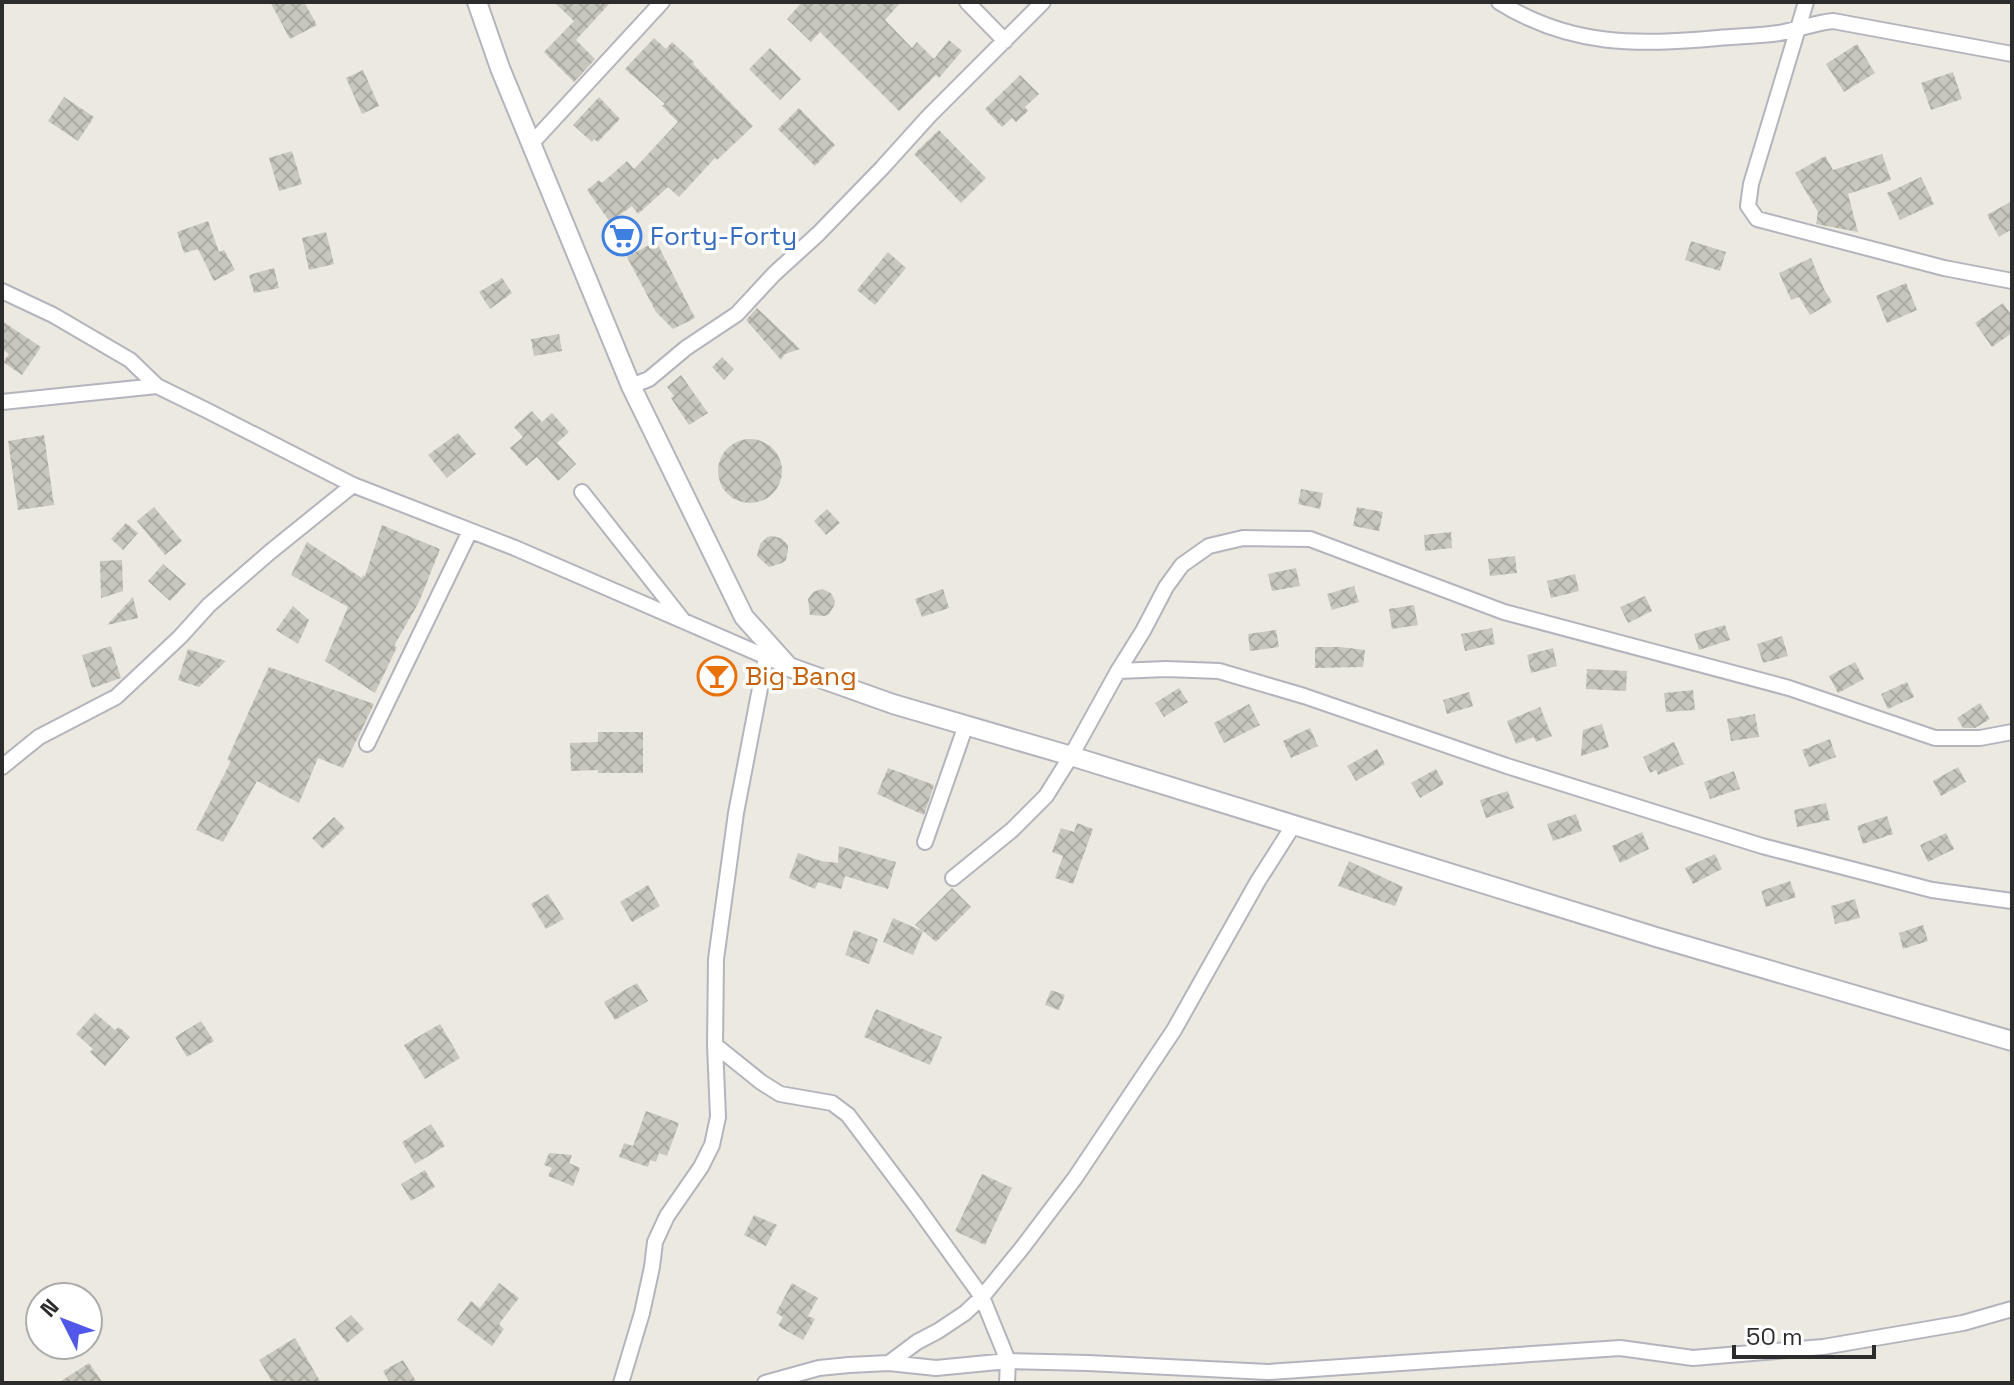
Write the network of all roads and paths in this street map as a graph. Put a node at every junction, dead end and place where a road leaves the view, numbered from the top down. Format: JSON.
{"nodes":[{"id":1,"x":477,"y":2,"type":"edge"},
{"id":2,"x":662,"y":2,"type":"edge"},
{"id":3,"x":967,"y":2,"type":"edge"},
{"id":4,"x":1043,"y":2,"type":"edge"},
{"id":5,"x":1499,"y":2,"type":"edge"},
{"id":6,"x":1806,"y":2,"type":"edge"},
{"id":7,"x":1798,"y":28,"type":"junction"},
{"id":8,"x":1005,"y":41,"type":"junction"},
{"id":9,"x":2012,"y":54,"type":"edge"},
{"id":10,"x":531,"y":144,"type":"junction"},
{"id":11,"x":2012,"y":281,"type":"edge"},
{"id":12,"x":2,"y":291,"type":"edge"},
{"id":13,"x":157,"y":386,"type":"junction"},
{"id":14,"x":631,"y":386,"type":"junction"},
{"id":15,"x":2,"y":402,"type":"edge"},
{"id":16,"x":353,"y":485,"type":"junction"},
{"id":17,"x":582,"y":492,"type":"dead end"},
{"id":18,"x":470,"y":531,"type":"junction"},
{"id":19,"x":685,"y":622,"type":"junction"},
{"id":20,"x":766,"y":657,"type":"junction"},
{"id":21,"x":789,"y":667,"type":"junction"},
{"id":22,"x":1118,"y":671,"type":"junction"},
{"id":23,"x":966,"y":725,"type":"junction"},
{"id":24,"x":2012,"y":732,"type":"edge"},
{"id":25,"x":367,"y":744,"type":"dead end"},
{"id":26,"x":1071,"y":756,"type":"junction"},
{"id":27,"x":2,"y":767,"type":"edge"},
{"id":28,"x":1293,"y":826,"type":"junction"},
{"id":29,"x":925,"y":842,"type":"dead end"},
{"id":30,"x":953,"y":878,"type":"dead end"},
{"id":31,"x":2012,"y":901,"type":"edge"},
{"id":32,"x":2012,"y":1041,"type":"edge"},
{"id":33,"x":715,"y":1045,"type":"junction"},
{"id":34,"x":982,"y":1297,"type":"junction"},
{"id":35,"x":2012,"y":1309,"type":"edge"},
{"id":36,"x":1008,"y":1361,"type":"junction"},
{"id":37,"x":889,"y":1363,"type":"junction"},
{"id":38,"x":621,"y":1383,"type":"edge"},
{"id":39,"x":765,"y":1383,"type":"edge"},
{"id":40,"x":1007,"y":1383,"type":"edge"}],
"edges":[{"from":1,"to":10,"type":"street"},
{"from":2,"to":10,"type":"street"},
{"from":3,"to":8,"type":"street"},
{"from":4,"to":8,"type":"street"},
{"from":5,"to":7,"type":"street"},
{"from":6,"to":7,"type":"street"},
{"from":7,"to":9,"type":"street"},
{"from":7,"to":11,"type":"street"},
{"from":8,"to":14,"type":"street"},
{"from":10,"to":14,"type":"street"},
{"from":12,"to":13,"type":"street"},
{"from":13,"to":15,"type":"street"},
{"from":13,"to":16,"type":"street"},
{"from":14,"to":21,"type":"street"},
{"from":16,"to":18,"type":"street"},
{"from":16,"to":27,"type":"street"},
{"from":17,"to":19,"type":"street"},
{"from":18,"to":19,"type":"street"},
{"from":18,"to":25,"type":"street"},
{"from":19,"to":20,"type":"street"},
{"from":20,"to":21,"type":"street"},
{"from":20,"to":33,"type":"street"},
{"from":21,"to":23,"type":"street"},
{"from":22,"to":24,"type":"street"},
{"from":22,"to":26,"type":"street"},
{"from":22,"to":31,"type":"street"},
{"from":23,"to":26,"type":"street"},
{"from":23,"to":29,"type":"street"},
{"from":26,"to":28,"type":"street"},
{"from":26,"to":30,"type":"street"},
{"from":28,"to":32,"type":"street"},
{"from":28,"to":34,"type":"street"},
{"from":33,"to":34,"type":"street"},
{"from":33,"to":38,"type":"street"},
{"from":34,"to":36,"type":"street"},
{"from":34,"to":37,"type":"street"},
{"from":35,"to":36,"type":"street"},
{"from":36,"to":37,"type":"street"},
{"from":36,"to":40,"type":"street"},
{"from":37,"to":39,"type":"street"}]}
